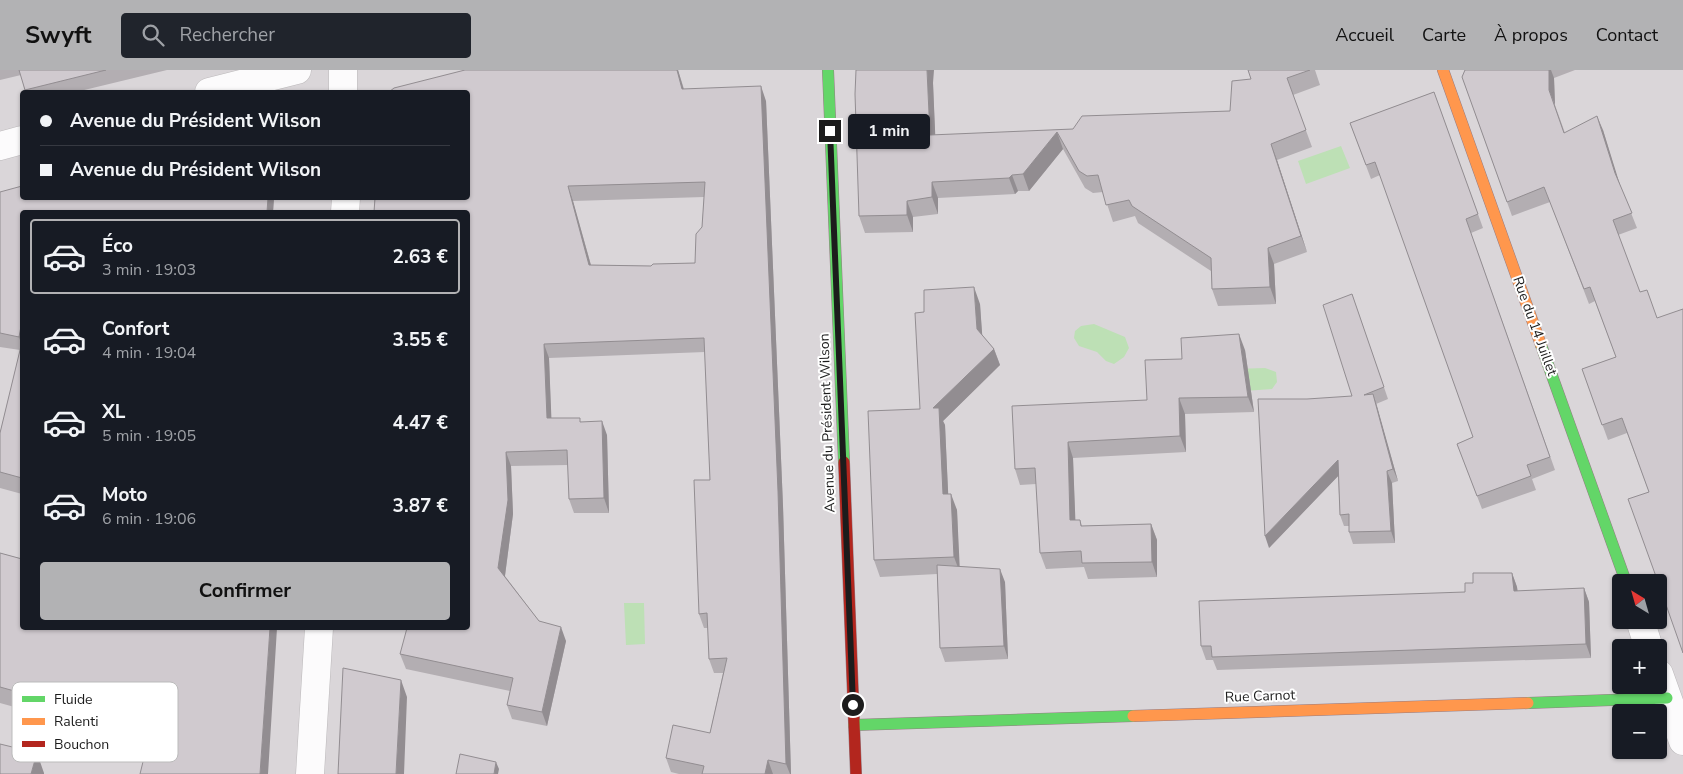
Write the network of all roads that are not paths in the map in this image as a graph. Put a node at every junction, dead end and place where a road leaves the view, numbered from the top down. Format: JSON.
{"nodes":[{"id":1,"x":297,"y":70,"type":"edge"},
{"id":2,"x":343,"y":70,"type":"edge"},
{"id":3,"x":828,"y":70,"type":"edge"},
{"id":4,"x":1443,"y":70,"type":"edge"},
{"id":5,"x":217,"y":90,"type":"edge"},
{"id":6,"x":343,"y":90,"type":"edge"},
{"id":7,"x":20,"y":141,"type":"edge"},
{"id":8,"x":0,"y":146,"type":"edge"},
{"id":9,"x":1623,"y":574,"type":"edge"},
{"id":10,"x":319,"y":630,"type":"edge"},
{"id":11,"x":1612,"y":688,"type":"edge"},
{"id":12,"x":1666,"y":694,"type":"edge"},
{"id":13,"x":854,"y":725,"type":"junction"},
{"id":14,"x":1683,"y":741,"type":"edge"},
{"id":15,"x":310,"y":774,"type":"edge"},
{"id":16,"x":856,"y":774,"type":"edge"}],
"edges":[{"from":1,"to":5,"type":"street"},
{"from":2,"to":6,"type":"street"},
{"from":3,"to":13,"type":"street","name":"Avenue du Président Wilson"},
{"from":4,"to":9,"type":"street","name":"Rue du 14 Juillet"},
{"from":7,"to":8,"type":"street"},
{"from":10,"to":15,"type":"street"},
{"from":11,"to":13,"type":"street","name":"Rue Carnot"},
{"from":12,"to":14,"type":"street"},
{"from":13,"to":16,"type":"street","name":"Avenue du Président Wilson"}]}
